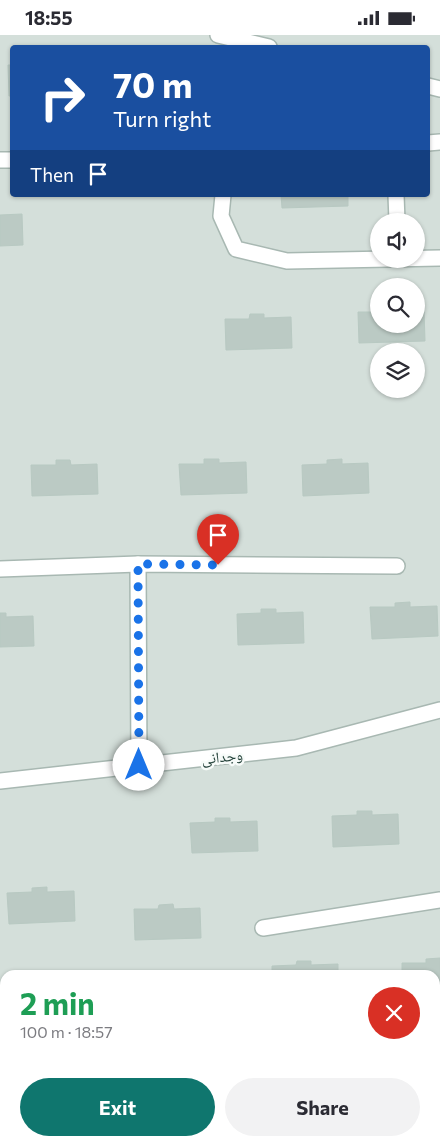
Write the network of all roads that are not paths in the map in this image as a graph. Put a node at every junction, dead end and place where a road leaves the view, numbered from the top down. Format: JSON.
{"nodes":[{"id":1,"x":218,"y":35,"type":"edge"},
{"id":2,"x":258,"y":45,"type":"edge"},
{"id":3,"x":223,"y":197,"type":"edge"},
{"id":4,"x":396,"y":197,"type":"edge"},
{"id":5,"x":397,"y":213,"type":"edge"},
{"id":6,"x":425,"y":258,"type":"edge"},
{"id":7,"x":440,"y":258,"type":"edge"},
{"id":8,"x":370,"y":260,"type":"edge"},
{"id":9,"x":138,"y":564,"type":"junction"},
{"id":10,"x":396,"y":566,"type":"dead end"},
{"id":11,"x":0,"y":569,"type":"edge"},
{"id":12,"x":440,"y":710,"type":"edge"},
{"id":13,"x":139,"y":765,"type":"junction"},
{"id":14,"x":0,"y":781,"type":"edge"},
{"id":15,"x":440,"y":900,"type":"edge"},
{"id":16,"x":263,"y":928,"type":"dead end"}],
"edges":[{"from":1,"to":2,"type":"street"},
{"from":3,"to":8,"type":"street"},
{"from":4,"to":5,"type":"street"},
{"from":6,"to":7,"type":"street"},
{"from":9,"to":10,"type":"street"},
{"from":9,"to":11,"type":"street"},
{"from":9,"to":13,"type":"street"},
{"from":12,"to":13,"type":"street","name":"وجدانی"},
{"from":13,"to":14,"type":"street","name":"وجدانی"},
{"from":15,"to":16,"type":"street"}]}
